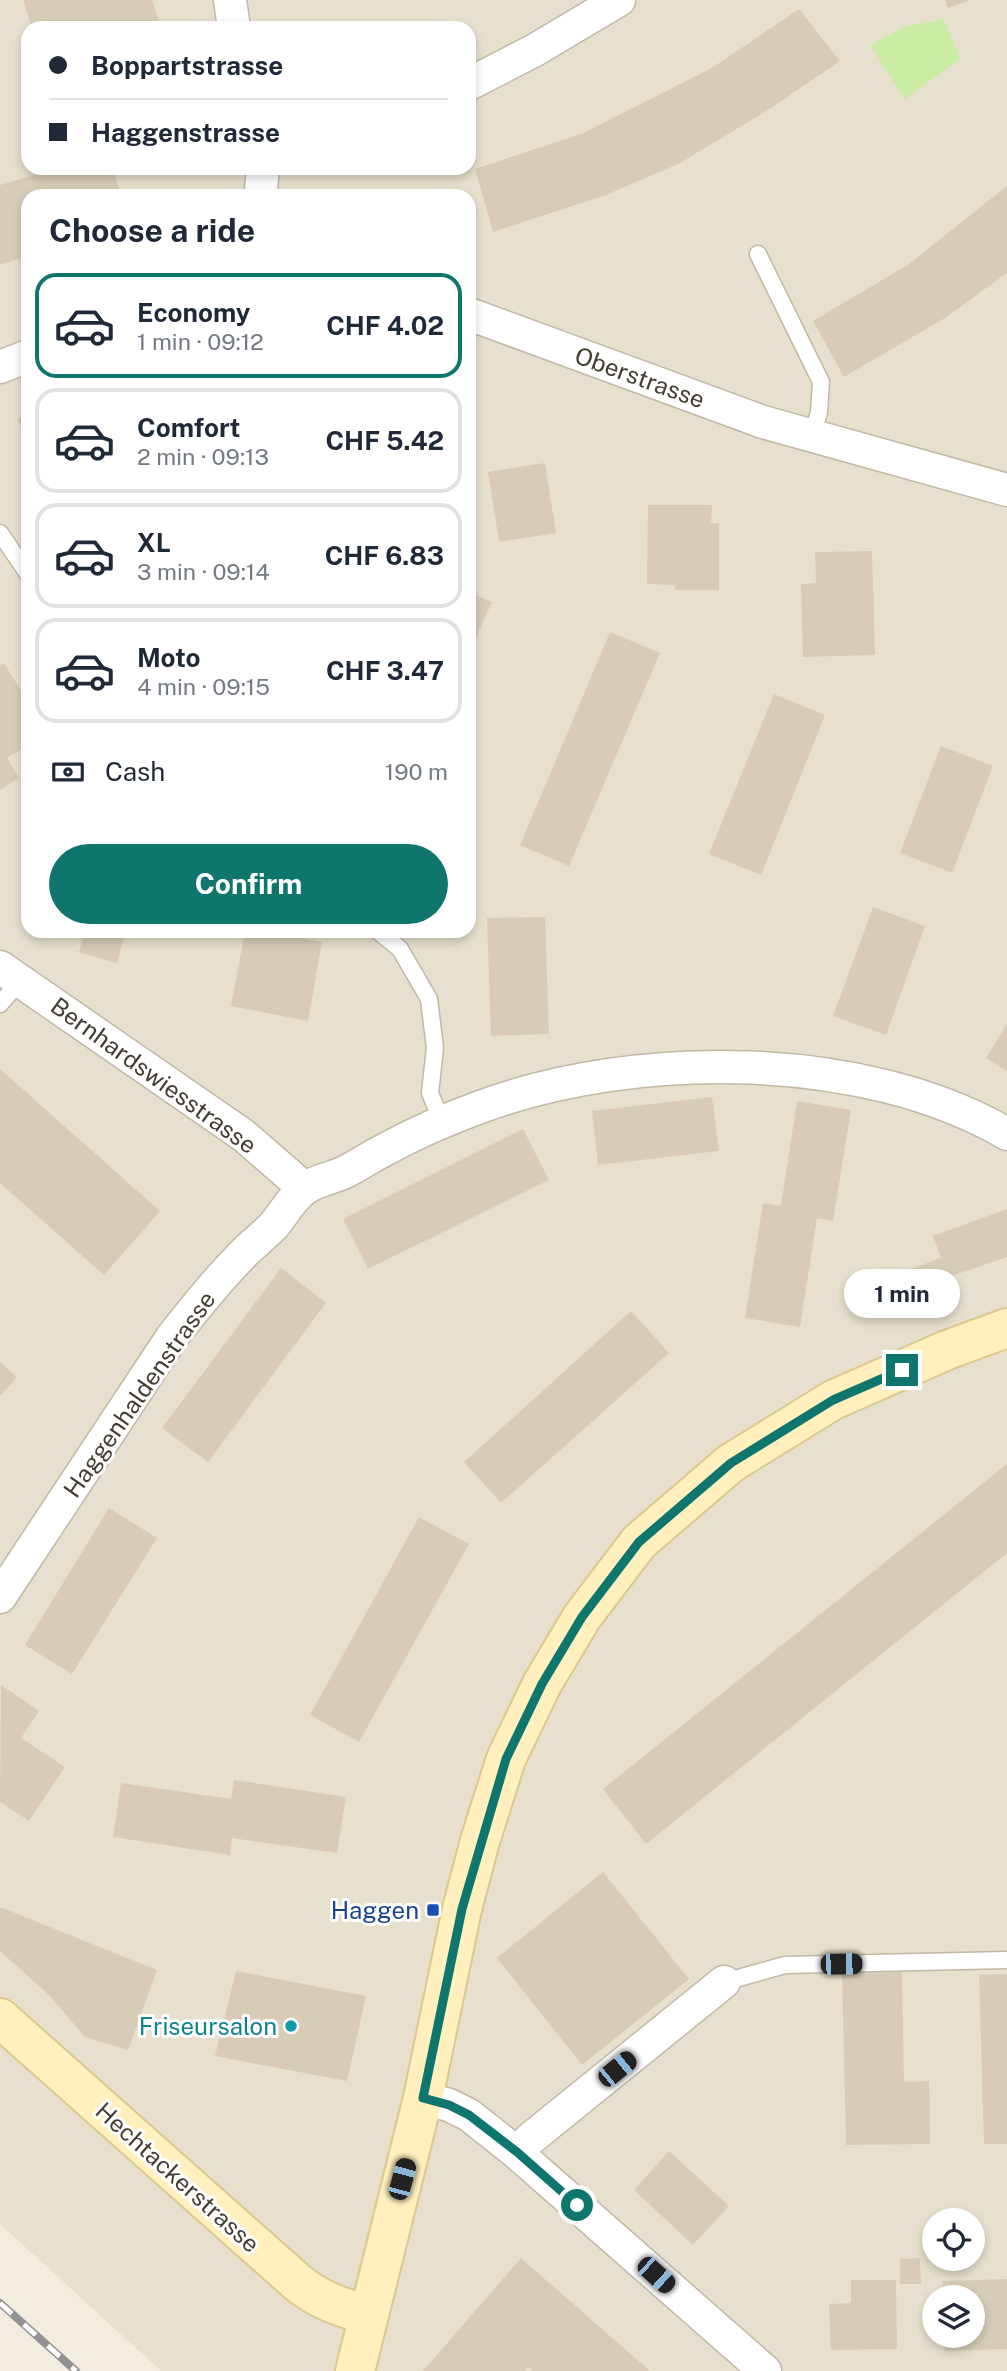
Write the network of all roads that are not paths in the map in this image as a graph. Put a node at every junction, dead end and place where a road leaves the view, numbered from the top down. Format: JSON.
{"nodes":[{"id":1,"x":230,"y":0,"type":"edge"},
{"id":2,"x":619,"y":0,"type":"edge"},
{"id":3,"x":233,"y":21,"type":"edge"},
{"id":4,"x":476,"y":80,"type":"edge"},
{"id":5,"x":758,"y":254,"type":"dead end"},
{"id":6,"x":476,"y":317,"type":"edge"},
{"id":7,"x":21,"y":359,"type":"edge"},
{"id":8,"x":0,"y":367,"type":"edge"},
{"id":9,"x":812,"y":438,"type":"junction"},
{"id":10,"x":1007,"y":490,"type":"edge"},
{"id":11,"x":0,"y":533,"type":"edge"},
{"id":12,"x":21,"y":564,"type":"edge"},
{"id":13,"x":387,"y":938,"type":"edge"},
{"id":14,"x":11,"y":973,"type":"edge"},
{"id":15,"x":0,"y":1004,"type":"edge"},
{"id":16,"x":442,"y":1122,"type":"junction"},
{"id":17,"x":1007,"y":1135,"type":"edge"},
{"id":18,"x":304,"y":1188,"type":"junction"},
{"id":19,"x":1007,"y":1328,"type":"edge"},
{"id":20,"x":0,"y":1597,"type":"edge"},
{"id":21,"x":1007,"y":1960,"type":"edge"},
{"id":22,"x":724,"y":1982,"type":"joint"},
{"id":23,"x":0,"y":2018,"type":"edge"},
{"id":24,"x":423,"y":2098,"type":"junction"},
{"id":25,"x":517,"y":2152,"type":"junction"},
{"id":26,"x":368,"y":2314,"type":"junction"},
{"id":27,"x":355,"y":2371,"type":"edge"},
{"id":28,"x":765,"y":2371,"type":"edge"}],
"edges":[{"from":1,"to":3,"type":"street"},
{"from":2,"to":4,"type":"street"},
{"from":5,"to":9,"type":"lane"},
{"from":6,"to":9,"type":"street","name":"Oberstrasse"},
{"from":7,"to":8,"type":"street"},
{"from":9,"to":10,"type":"street","name":"Oberstrasse"},
{"from":11,"to":12,"type":"lane"},
{"from":13,"to":16,"type":"lane"},
{"from":14,"to":15,"type":"lane"},
{"from":14,"to":18,"type":"street","name":"Bernhardswiesstrasse"},
{"from":16,"to":17,"type":"street"},
{"from":16,"to":18,"type":"street"},
{"from":18,"to":20,"type":"street","name":"Haggenhaldenstrasse"},
{"from":19,"to":24,"type":"street"},
{"from":21,"to":22,"type":"lane"},
{"from":22,"to":25,"type":"street"},
{"from":23,"to":26,"type":"street","name":"Hechtackerstrasse"},
{"from":24,"to":25,"type":"street"},
{"from":24,"to":26,"type":"street"},
{"from":25,"to":28,"type":"street"},
{"from":26,"to":27,"type":"street"}]}
